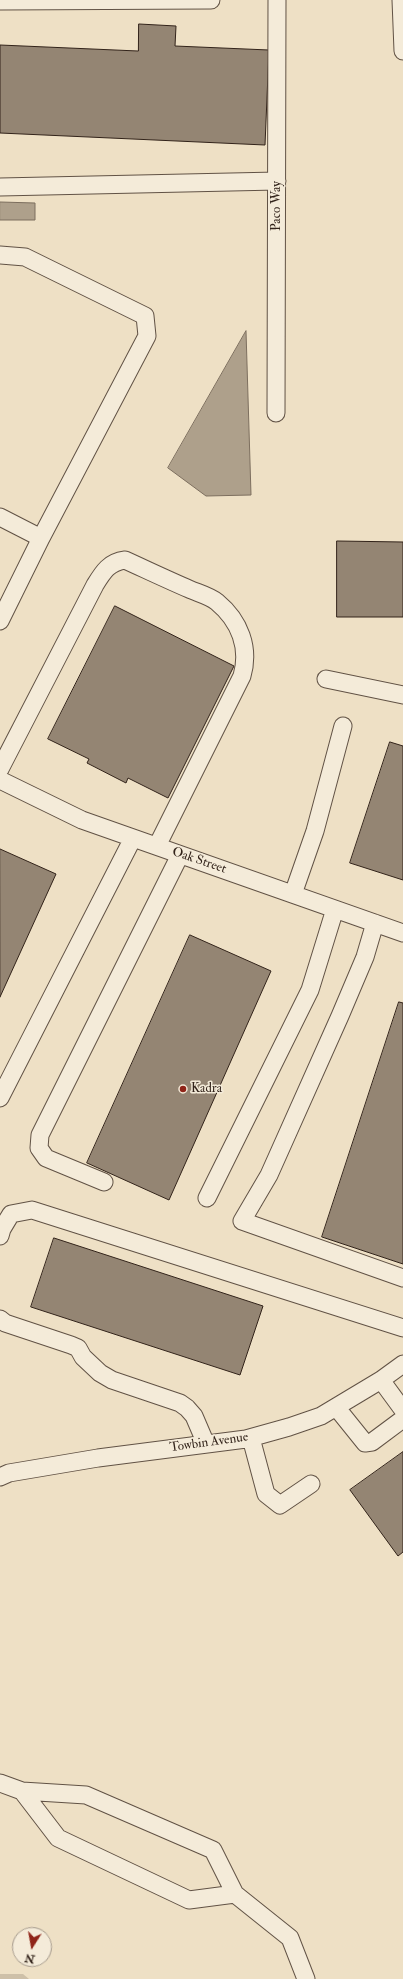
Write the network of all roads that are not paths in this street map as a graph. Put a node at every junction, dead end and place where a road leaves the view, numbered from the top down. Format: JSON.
{"nodes":[{"id":1,"x":211,"y":0,"type":"edge"},
{"id":2,"x":277,"y":0,"type":"edge"},
{"id":3,"x":401,"y":0,"type":"edge"},
{"id":4,"x":0,"y":1,"type":"edge"},
{"id":5,"x":403,"y":51,"type":"edge"},
{"id":6,"x":277,"y":181,"type":"junction"},
{"id":7,"x":0,"y":187,"type":"edge"},
{"id":8,"x":0,"y":255,"type":"edge"},
{"id":9,"x":276,"y":413,"type":"dead end"},
{"id":10,"x":0,"y":517,"type":"edge"},
{"id":11,"x":41,"y":538,"type":"junction"},
{"id":12,"x":0,"y":621,"type":"edge"},
{"id":13,"x":326,"y":679,"type":"dead end"},
{"id":14,"x":403,"y":695,"type":"edge"},
{"id":15,"x":343,"y":726,"type":"dead end"},
{"id":16,"x":0,"y":769,"type":"edge"},
{"id":17,"x":0,"y":780,"type":"edge"},
{"id":18,"x":133,"y":838,"type":"junction"},
{"id":19,"x":157,"y":846,"type":"junction"},
{"id":20,"x":180,"y":854,"type":"junction"},
{"id":21,"x":293,"y":894,"type":"junction"},
{"id":22,"x":335,"y":909,"type":"junction"},
{"id":23,"x":375,"y":923,"type":"junction"},
{"id":24,"x":403,"y":933,"type":"edge"},
{"id":25,"x":0,"y":1098,"type":"edge"},
{"id":26,"x":104,"y":1182,"type":"dead end"},
{"id":27,"x":207,"y":1198,"type":"dead end"},
{"id":28,"x":0,"y":1236,"type":"edge"},
{"id":29,"x":403,"y":1278,"type":"edge"},
{"id":30,"x":0,"y":1319,"type":"edge"},
{"id":31,"x":403,"y":1328,"type":"edge"},
{"id":32,"x":403,"y":1364,"type":"edge"},
{"id":33,"x":381,"y":1380,"type":"junction"},
{"id":34,"x":336,"y":1407,"type":"junction"},
{"id":35,"x":403,"y":1410,"type":"edge"},
{"id":36,"x":403,"y":1419,"type":"edge"},
{"id":37,"x":251,"y":1438,"type":"junction"},
{"id":38,"x":206,"y":1444,"type":"junction"},
{"id":39,"x":0,"y":1477,"type":"edge"},
{"id":40,"x":311,"y":1484,"type":"dead end"},
{"id":41,"x":0,"y":1783,"type":"edge"},
{"id":42,"x":22,"y":1791,"type":"junction"},
{"id":43,"x":235,"y":1894,"type":"junction"},
{"id":44,"x":306,"y":1979,"type":"edge"}],
"edges":[{"from":1,"to":4,"type":"street"},
{"from":2,"to":6,"type":"street","name":"Paco Way"},
{"from":3,"to":5,"type":"street"},
{"from":6,"to":7,"type":"street"},
{"from":6,"to":9,"type":"street","name":"Paco Way"},
{"from":8,"to":11,"type":"street"},
{"from":10,"to":11,"type":"street"},
{"from":11,"to":12,"type":"street"},
{"from":13,"to":14,"type":"street"},
{"from":15,"to":21,"type":"street"},
{"from":16,"to":19,"type":"street"},
{"from":17,"to":18,"type":"street","name":"Oak Street"},
{"from":18,"to":19,"type":"street","name":"Oak Street"},
{"from":18,"to":25,"type":"street"},
{"from":19,"to":20,"type":"street","name":"Oak Street"},
{"from":20,"to":21,"type":"street","name":"Oak Street"},
{"from":20,"to":26,"type":"street"},
{"from":21,"to":22,"type":"street","name":"Oak Street"},
{"from":22,"to":23,"type":"street","name":"Oak Street"},
{"from":22,"to":27,"type":"street"},
{"from":23,"to":24,"type":"street","name":"Oak Street"},
{"from":23,"to":29,"type":"street"},
{"from":28,"to":31,"type":"street"},
{"from":30,"to":38,"type":"street"},
{"from":32,"to":33,"type":"street","name":"Towbin Avenue"},
{"from":33,"to":34,"type":"street","name":"Towbin Avenue"},
{"from":33,"to":35,"type":"street"},
{"from":34,"to":36,"type":"street"},
{"from":34,"to":37,"type":"street","name":"Towbin Avenue"},
{"from":37,"to":38,"type":"street","name":"Towbin Avenue"},
{"from":37,"to":40,"type":"street"},
{"from":38,"to":39,"type":"street","name":"Towbin Avenue"},
{"from":41,"to":42,"type":"street"},
{"from":42,"to":43,"type":"street"},
{"from":42,"to":43,"type":"street"},
{"from":43,"to":44,"type":"street"}]}
